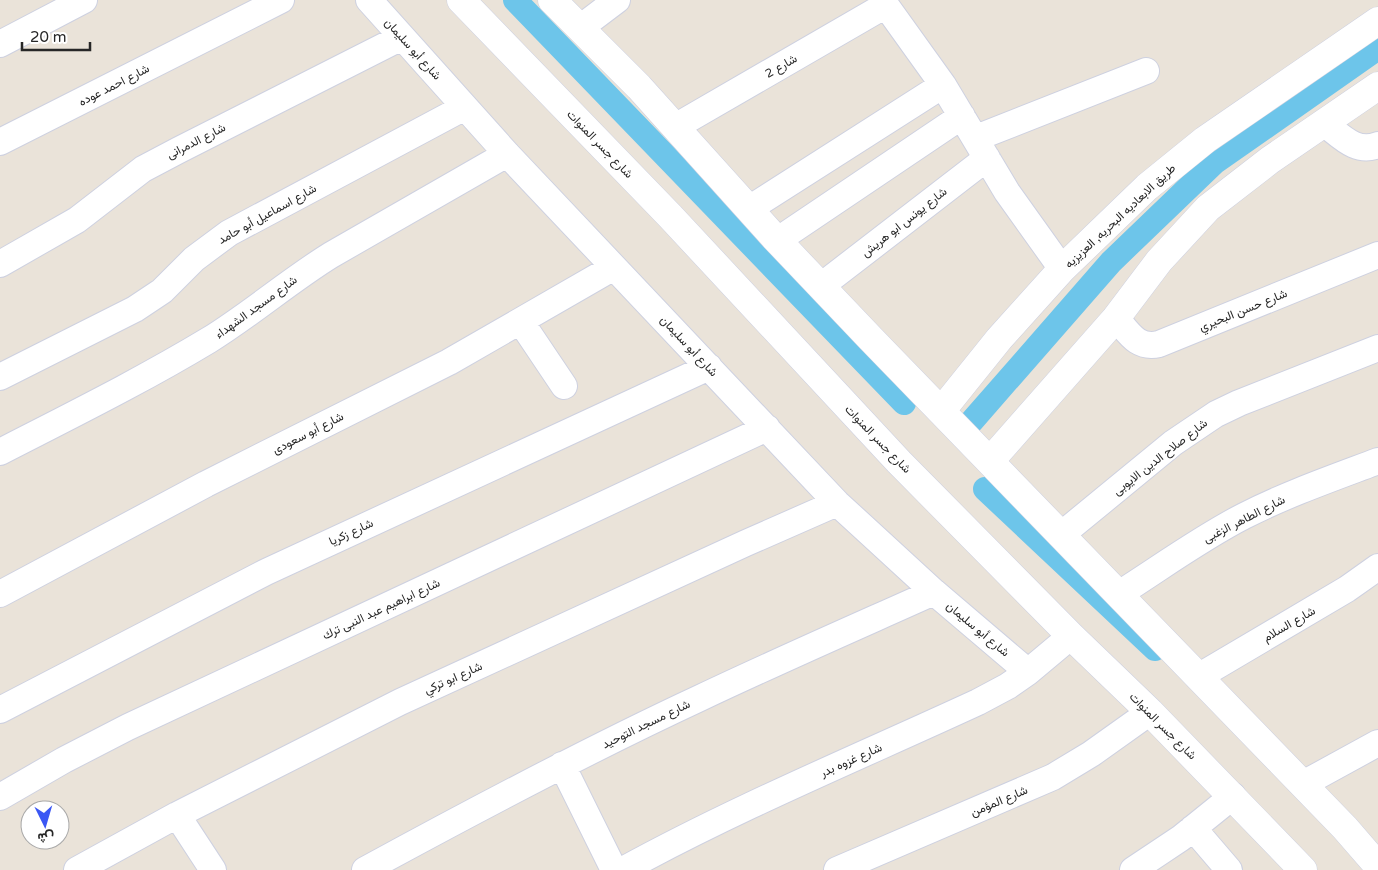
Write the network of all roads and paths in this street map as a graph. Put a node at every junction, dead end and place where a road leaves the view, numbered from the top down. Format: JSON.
{"nodes":[{"id":1,"x":84,"y":0,"type":"edge"},
{"id":2,"x":281,"y":0,"type":"edge"},
{"id":3,"x":369,"y":0,"type":"edge"},
{"id":4,"x":461,"y":0,"type":"edge"},
{"id":5,"x":552,"y":0,"type":"edge"},
{"id":6,"x":617,"y":0,"type":"edge"},
{"id":7,"x":884,"y":3,"type":"edge"},
{"id":8,"x":1378,"y":21,"type":"edge"},
{"id":9,"x":580,"y":28,"type":"junction"},
{"id":10,"x":402,"y":38,"type":"junction"},
{"id":11,"x":0,"y":44,"type":"edge"},
{"id":12,"x":1146,"y":71,"type":"dead end"},
{"id":13,"x":943,"y":85,"type":"junction"},
{"id":14,"x":1378,"y":86,"type":"edge"},
{"id":15,"x":465,"y":107,"type":"junction"},
{"id":16,"x":962,"y":116,"type":"junction"},
{"id":17,"x":1325,"y":124,"type":"junction"},
{"id":18,"x":676,"y":127,"type":"junction"},
{"id":19,"x":0,"y":142,"type":"edge"},
{"id":20,"x":1378,"y":145,"type":"edge"},
{"id":21,"x":982,"y":148,"type":"junction"},
{"id":22,"x":507,"y":154,"type":"junction"},
{"id":23,"x":749,"y":209,"type":"junction"},
{"id":24,"x":778,"y":240,"type":"junction"},
{"id":25,"x":1378,"y":254,"type":"edge"},
{"id":26,"x":0,"y":264,"type":"edge"},
{"id":27,"x":614,"y":266,"type":"junction"},
{"id":28,"x":1062,"y":269,"type":"junction"},
{"id":29,"x":821,"y":286,"type":"junction"},
{"id":30,"x":1116,"y":318,"type":"junction"},
{"id":31,"x":521,"y":322,"type":"junction"},
{"id":32,"x":1378,"y":348,"type":"edge"},
{"id":33,"x":709,"y":367,"type":"junction"},
{"id":34,"x":0,"y":378,"type":"edge"},
{"id":35,"x":564,"y":386,"type":"dead end"},
{"id":36,"x":942,"y":410,"type":"junction"},
{"id":37,"x":767,"y":428,"type":"junction"},
{"id":38,"x":0,"y":452,"type":"edge"},
{"id":39,"x":990,"y":461,"type":"junction"},
{"id":40,"x":1378,"y":461,"type":"edge"},
{"id":41,"x":837,"y":503,"type":"junction"},
{"id":42,"x":1061,"y":535,"type":"junction"},
{"id":43,"x":1378,"y":567,"type":"edge"},
{"id":44,"x":934,"y":592,"type":"junction"},
{"id":45,"x":0,"y":594,"type":"edge"},
{"id":46,"x":1118,"y":594,"type":"junction"},
{"id":47,"x":1072,"y":636,"type":"junction"},
{"id":48,"x":1028,"y":672,"type":"junction"},
{"id":49,"x":1198,"y":677,"type":"junction"},
{"id":50,"x":0,"y":710,"type":"edge"},
{"id":51,"x":1150,"y":712,"type":"junction"},
{"id":52,"x":1378,"y":744,"type":"edge"},
{"id":53,"x":562,"y":766,"type":"junction"},
{"id":54,"x":1303,"y":784,"type":"junction"},
{"id":55,"x":1233,"y":796,"type":"junction"},
{"id":56,"x":0,"y":797,"type":"edge"},
{"id":57,"x":177,"y":816,"type":"junction"},
{"id":58,"x":1193,"y":828,"type":"junction"},
{"id":59,"x":1376,"y":861,"type":"edge"},
{"id":60,"x":77,"y":870,"type":"edge"},
{"id":61,"x":212,"y":870,"type":"edge"},
{"id":62,"x":365,"y":870,"type":"edge"},
{"id":63,"x":614,"y":870,"type":"edge"},
{"id":64,"x":623,"y":870,"type":"edge"},
{"id":65,"x":837,"y":870,"type":"edge"},
{"id":66,"x":1133,"y":870,"type":"edge"},
{"id":67,"x":1229,"y":870,"type":"edge"},
{"id":68,"x":1303,"y":870,"type":"edge"}],
"edges":[{"from":1,"to":11,"type":"street"},
{"from":2,"to":19,"type":"street","name":"شارع احمد عوده"},
{"from":3,"to":10,"type":"street","name":"شارع أبو سليمان"},
{"from":4,"to":47,"type":"street","name":"شارع جسر المنوات"},
{"from":5,"to":9,"type":"street"},
{"from":6,"to":9,"type":"street"},
{"from":7,"to":13,"type":"street"},
{"from":7,"to":18,"type":"street","name":"شارع 2"},
{"from":8,"to":28,"type":"street","name":"طريق الابعاديه البحريه, العزيزيه"},
{"from":9,"to":18,"type":"street"},
{"from":10,"to":15,"type":"street","name":"شارع أبو سليمان"},
{"from":10,"to":26,"type":"street","name":"شارع الدمرانى"},
{"from":12,"to":21,"type":"street","name":"شارع يونس ابو هريش"},
{"from":13,"to":16,"type":"street"},
{"from":13,"to":23,"type":"street"},
{"from":14,"to":17,"type":"street"},
{"from":15,"to":22,"type":"street","name":"شارع أبو سليمان"},
{"from":15,"to":34,"type":"street","name":"شارع اسماعيل أبو حامد"},
{"from":16,"to":21,"type":"street"},
{"from":16,"to":24,"type":"street"},
{"from":17,"to":20,"type":"street"},
{"from":17,"to":30,"type":"street"},
{"from":18,"to":23,"type":"street"},
{"from":21,"to":28,"type":"street"},
{"from":21,"to":29,"type":"street","name":"شارع يونس ابو هريش"},
{"from":22,"to":27,"type":"street","name":"شارع أبو سليمان"},
{"from":22,"to":38,"type":"street","name":"شارع مسجد الشهداء"},
{"from":23,"to":24,"type":"street"},
{"from":24,"to":29,"type":"street"},
{"from":25,"to":30,"type":"street","name":"شارع حسن البحيري"},
{"from":27,"to":31,"type":"street","name":"شارع أبو سعودى"},
{"from":27,"to":33,"type":"street","name":"شارع أبو سليمان"},
{"from":28,"to":36,"type":"street","name":"طريق الابعاديه البحريه, العزيزيه"},
{"from":29,"to":36,"type":"street"},
{"from":30,"to":39,"type":"street"},
{"from":31,"to":35,"type":"street"},
{"from":31,"to":45,"type":"street","name":"شارع أبو سعودى"},
{"from":32,"to":42,"type":"street","name":"شارع صلاح الدين الايوبى"},
{"from":33,"to":37,"type":"street","name":"شارع أبو سليمان"},
{"from":33,"to":50,"type":"street","name":"شارع زكريا"},
{"from":36,"to":39,"type":"street"},
{"from":37,"to":41,"type":"street","name":"شارع أبو سليمان"},
{"from":37,"to":56,"type":"street","name":"شارع ابراهيم عبد النبى ترك"},
{"from":39,"to":42,"type":"street"},
{"from":40,"to":46,"type":"street","name":"شارع الطاهر الزغبى"},
{"from":41,"to":44,"type":"street","name":"شارع أبو سليمان"},
{"from":41,"to":57,"type":"street","name":"شارع ابو تركي"},
{"from":42,"to":46,"type":"street"},
{"from":43,"to":49,"type":"street","name":"شارع السلام"},
{"from":44,"to":48,"type":"street","name":"شارع أبو سليمان"},
{"from":44,"to":53,"type":"street","name":"شارع مسجد التوحيد"},
{"from":46,"to":49,"type":"street"},
{"from":47,"to":48,"type":"street","name":"شارع غزوه بدر"},
{"from":47,"to":51,"type":"street","name":"شارع جسر المنوات"},
{"from":48,"to":64,"type":"street","name":"شارع غزوه بدر"},
{"from":49,"to":54,"type":"street"},
{"from":51,"to":55,"type":"street","name":"شارع جسر المنوات"},
{"from":51,"to":65,"type":"street","name":"شارع المؤمن"},
{"from":52,"to":54,"type":"street"},
{"from":53,"to":62,"type":"street","name":"شارع مسجد التوحيد"},
{"from":53,"to":63,"type":"street"},
{"from":54,"to":59,"type":"street"},
{"from":55,"to":58,"type":"street"},
{"from":55,"to":68,"type":"street","name":"شارع جسر المنوات"},
{"from":57,"to":60,"type":"street","name":"شارع ابو تركي"},
{"from":57,"to":61,"type":"street"},
{"from":58,"to":66,"type":"street"},
{"from":58,"to":67,"type":"street"}]}
